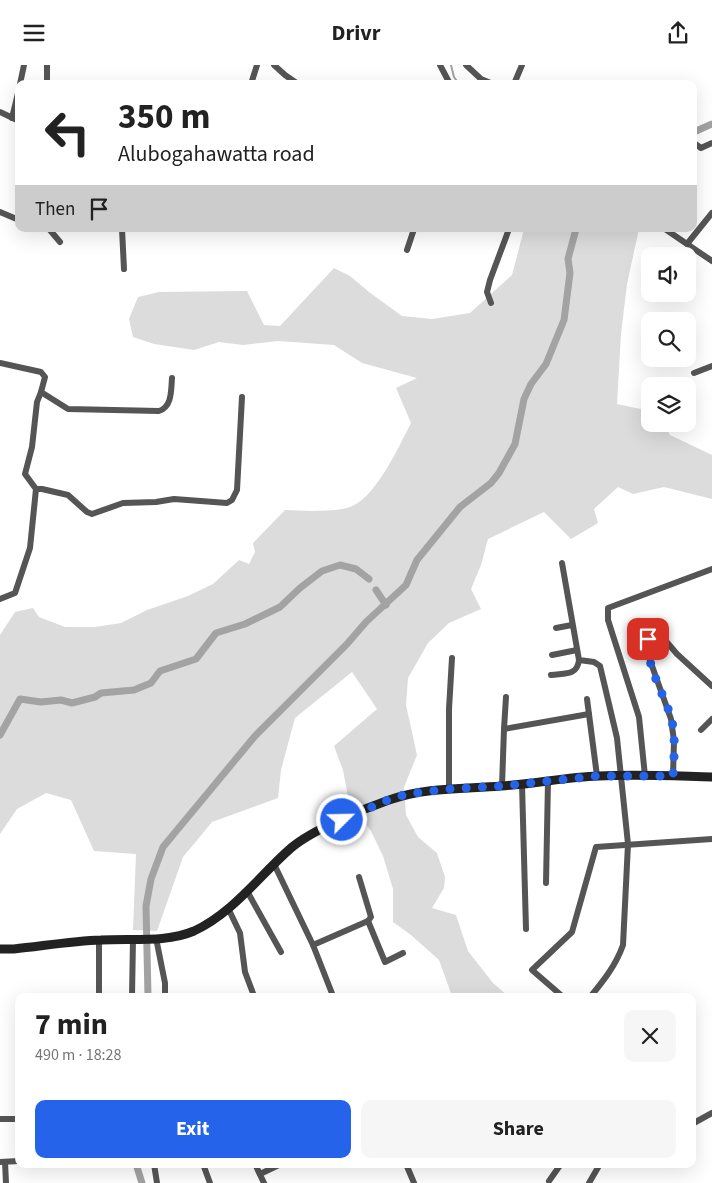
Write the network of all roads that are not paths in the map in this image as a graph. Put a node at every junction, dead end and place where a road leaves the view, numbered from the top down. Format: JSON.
{"nodes":[{"id":1,"x":24,"y":65,"type":"edge"},
{"id":2,"x":47,"y":65,"type":"edge"},
{"id":3,"x":257,"y":65,"type":"edge"},
{"id":4,"x":274,"y":65,"type":"edge"},
{"id":5,"x":440,"y":65,"type":"edge"},
{"id":6,"x":466,"y":65,"type":"edge"},
{"id":7,"x":522,"y":65,"type":"edge"},
{"id":8,"x":21,"y":80,"type":"edge"},
{"id":9,"x":47,"y":80,"type":"edge"},
{"id":10,"x":252,"y":80,"type":"edge"},
{"id":11,"x":292,"y":80,"type":"edge"},
{"id":12,"x":448,"y":80,"type":"edge"},
{"id":13,"x":483,"y":80,"type":"edge"},
{"id":14,"x":516,"y":80,"type":"edge"},
{"id":15,"x":0,"y":113,"type":"edge"},
{"id":16,"x":15,"y":120,"type":"edge"},
{"id":17,"x":712,"y":143,"type":"edge"},
{"id":18,"x":697,"y":146,"type":"edge"},
{"id":19,"x":0,"y":212,"type":"edge"},
{"id":20,"x":712,"y":213,"type":"edge"},
{"id":21,"x":15,"y":218,"type":"edge"},
{"id":22,"x":52,"y":232,"type":"edge"},
{"id":23,"x":122,"y":232,"type":"edge"},
{"id":24,"x":413,"y":232,"type":"edge"},
{"id":25,"x":508,"y":232,"type":"edge"},
{"id":26,"x":669,"y":232,"type":"edge"},
{"id":27,"x":697,"y":232,"type":"edge"},
{"id":28,"x":697,"y":232,"type":"edge"},
{"id":29,"x":60,"y":242,"type":"dead end"},
{"id":30,"x":687,"y":244,"type":"junction"},
{"id":31,"x":407,"y":250,"type":"dead end"},
{"id":32,"x":712,"y":261,"type":"edge"},
{"id":33,"x":124,"y":269,"type":"dead end"},
{"id":34,"x":491,"y":303,"type":"dead end"},
{"id":35,"x":0,"y":363,"type":"edge"},
{"id":36,"x":712,"y":366,"type":"edge"},
{"id":37,"x":694,"y":373,"type":"dead end"},
{"id":38,"x":172,"y":378,"type":"dead end"},
{"id":39,"x":42,"y":392,"type":"junction"},
{"id":40,"x":242,"y":397,"type":"dead end"},
{"id":41,"x":36,"y":489,"type":"junction"},
{"id":42,"x":562,"y":563,"type":"dead end"},
{"id":43,"x":712,"y":569,"type":"edge"},
{"id":44,"x":0,"y":599,"type":"edge"},
{"id":45,"x":639,"y":621,"type":"dead end"},
{"id":46,"x":572,"y":625,"type":"junction"},
{"id":47,"x":556,"y":628,"type":"dead end"},
{"id":48,"x":648,"y":639,"type":"junction"},
{"id":49,"x":577,"y":650,"type":"junction"},
{"id":50,"x":552,"y":655,"type":"dead end"},
{"id":51,"x":452,"y":658,"type":"dead end"},
{"id":52,"x":580,"y":660,"type":"junction"},
{"id":53,"x":551,"y":675,"type":"dead end"},
{"id":54,"x":712,"y":686,"type":"edge"},
{"id":55,"x":506,"y":697,"type":"dead end"},
{"id":56,"x":587,"y":699,"type":"dead end"},
{"id":57,"x":589,"y":713,"type":"junction"},
{"id":58,"x":712,"y":719,"type":"edge"},
{"id":59,"x":504,"y":729,"type":"junction"},
{"id":60,"x":700,"y":730,"type":"dead end"},
{"id":61,"x":622,"y":775,"type":"junction"},
{"id":62,"x":597,"y":776,"type":"junction"},
{"id":63,"x":645,"y":776,"type":"junction"},
{"id":64,"x":673,"y":776,"type":"junction"},
{"id":65,"x":712,"y":777,"type":"edge"},
{"id":66,"x":548,"y":781,"type":"junction"},
{"id":67,"x":522,"y":784,"type":"junction"},
{"id":68,"x":502,"y":786,"type":"junction"},
{"id":69,"x":449,"y":789,"type":"junction"},
{"id":70,"x":712,"y":839,"type":"edge"},
{"id":71,"x":628,"y":844,"type":"junction"},
{"id":72,"x":274,"y":864,"type":"junction"},
{"id":73,"x":360,"y":877,"type":"dead end"},
{"id":74,"x":546,"y":883,"type":"dead end"},
{"id":75,"x":247,"y":891,"type":"junction"},
{"id":76,"x":228,"y":908,"type":"junction"},
{"id":77,"x":368,"y":921,"type":"junction"},
{"id":78,"x":526,"y":929,"type":"dead end"},
{"id":79,"x":145,"y":938,"type":"junction"},
{"id":80,"x":99,"y":940,"type":"junction"},
{"id":81,"x":313,"y":945,"type":"junction"},
{"id":82,"x":0,"y":949,"type":"edge"},
{"id":83,"x":281,"y":952,"type":"dead end"},
{"id":84,"x":403,"y":953,"type":"dead end"},
{"id":85,"x":98,"y":993,"type":"edge"},
{"id":86,"x":133,"y":993,"type":"edge"},
{"id":87,"x":165,"y":993,"type":"edge"},
{"id":88,"x":253,"y":993,"type":"edge"},
{"id":89,"x":332,"y":993,"type":"edge"},
{"id":90,"x":559,"y":993,"type":"edge"},
{"id":91,"x":593,"y":993,"type":"edge"},
{"id":92,"x":712,"y":1113,"type":"edge"},
{"id":93,"x":0,"y":1119,"type":"edge"},
{"id":94,"x":15,"y":1119,"type":"edge"},
{"id":95,"x":696,"y":1122,"type":"edge"},
{"id":96,"x":15,"y":1161,"type":"edge"},
{"id":97,"x":2,"y":1162,"type":"edge"},
{"id":98,"x":155,"y":1168,"type":"edge"},
{"id":99,"x":204,"y":1168,"type":"edge"},
{"id":100,"x":257,"y":1168,"type":"edge"},
{"id":101,"x":273,"y":1168,"type":"edge"},
{"id":102,"x":408,"y":1168,"type":"edge"},
{"id":103,"x":558,"y":1168,"type":"edge"},
{"id":104,"x":598,"y":1168,"type":"edge"},
{"id":105,"x":260,"y":1174,"type":"junction"},
{"id":106,"x":549,"y":1181,"type":"dead end"},
{"id":107,"x":6,"y":1183,"type":"edge"},
{"id":108,"x":157,"y":1183,"type":"edge"},
{"id":109,"x":210,"y":1183,"type":"edge"},
{"id":110,"x":264,"y":1183,"type":"edge"},
{"id":111,"x":414,"y":1183,"type":"edge"},
{"id":112,"x":589,"y":1183,"type":"edge"}],
"edges":[{"from":1,"to":8,"type":"street"},
{"from":2,"to":9,"type":"street"},
{"from":3,"to":10,"type":"street"},
{"from":4,"to":11,"type":"street"},
{"from":5,"to":12,"type":"street"},
{"from":6,"to":13,"type":"street"},
{"from":7,"to":14,"type":"street"},
{"from":15,"to":16,"type":"street"},
{"from":17,"to":18,"type":"street"},
{"from":19,"to":21,"type":"street"},
{"from":20,"to":28,"type":"street"},
{"from":22,"to":29,"type":"street"},
{"from":23,"to":33,"type":"street"},
{"from":24,"to":31,"type":"street"},
{"from":25,"to":34,"type":"street"},
{"from":26,"to":30,"type":"street"},
{"from":27,"to":30,"type":"street"},
{"from":30,"to":32,"type":"street"},
{"from":35,"to":39,"type":"street"},
{"from":36,"to":37,"type":"street"},
{"from":38,"to":39,"type":"street"},
{"from":39,"to":41,"type":"street"},
{"from":40,"to":41,"type":"street"},
{"from":41,"to":44,"type":"street"},
{"from":42,"to":46,"type":"street"},
{"from":43,"to":63,"type":"street"},
{"from":45,"to":48,"type":"street"},
{"from":46,"to":47,"type":"street"},
{"from":46,"to":49,"type":"street"},
{"from":48,"to":54,"type":"street"},
{"from":48,"to":64,"type":"street"},
{"from":49,"to":50,"type":"street"},
{"from":49,"to":52,"type":"street"},
{"from":51,"to":69,"type":"street"},
{"from":52,"to":53,"type":"street"},
{"from":52,"to":61,"type":"street"},
{"from":55,"to":59,"type":"street"},
{"from":56,"to":57,"type":"street"},
{"from":57,"to":59,"type":"street"},
{"from":57,"to":62,"type":"street"},
{"from":58,"to":60,"type":"street"},
{"from":59,"to":68,"type":"street"},
{"from":61,"to":62,"type":"street"},
{"from":61,"to":63,"type":"street"},
{"from":61,"to":71,"type":"street"},
{"from":62,"to":66,"type":"street"},
{"from":63,"to":64,"type":"street"},
{"from":64,"to":65,"type":"street"},
{"from":66,"to":67,"type":"street"},
{"from":66,"to":74,"type":"street"},
{"from":67,"to":68,"type":"street"},
{"from":67,"to":78,"type":"street"},
{"from":68,"to":69,"type":"street"},
{"from":69,"to":72,"type":"street"},
{"from":70,"to":71,"type":"street"},
{"from":71,"to":90,"type":"street"},
{"from":71,"to":91,"type":"street"},
{"from":72,"to":75,"type":"street"},
{"from":72,"to":81,"type":"street"},
{"from":73,"to":77,"type":"street"},
{"from":75,"to":76,"type":"street"},
{"from":75,"to":83,"type":"street"},
{"from":76,"to":79,"type":"street"},
{"from":76,"to":88,"type":"street"},
{"from":77,"to":81,"type":"street"},
{"from":77,"to":84,"type":"street"},
{"from":79,"to":80,"type":"street"},
{"from":79,"to":86,"type":"street"},
{"from":79,"to":87,"type":"street"},
{"from":80,"to":82,"type":"street"},
{"from":80,"to":85,"type":"street"},
{"from":81,"to":89,"type":"street"},
{"from":92,"to":95,"type":"street"},
{"from":93,"to":94,"type":"street"},
{"from":96,"to":97,"type":"street"},
{"from":97,"to":107,"type":"street"},
{"from":98,"to":108,"type":"street"},
{"from":99,"to":109,"type":"street"},
{"from":100,"to":105,"type":"street"},
{"from":101,"to":105,"type":"street"},
{"from":102,"to":111,"type":"street"},
{"from":103,"to":106,"type":"street"},
{"from":104,"to":112,"type":"street"},
{"from":105,"to":110,"type":"street"}]}
